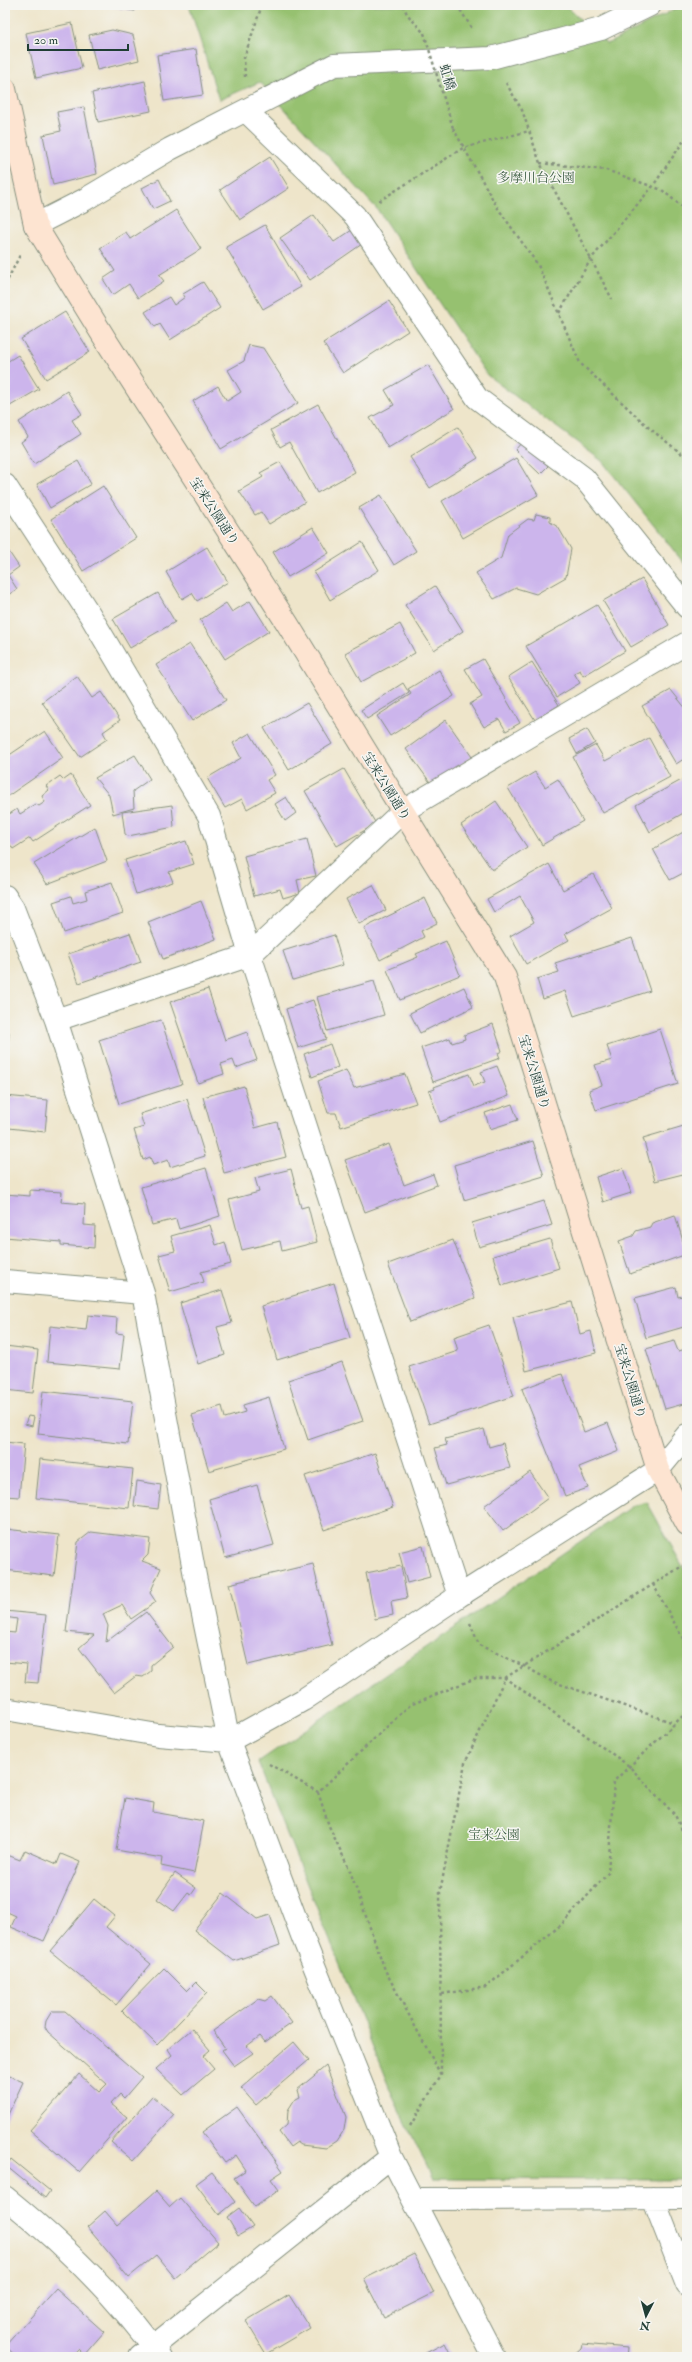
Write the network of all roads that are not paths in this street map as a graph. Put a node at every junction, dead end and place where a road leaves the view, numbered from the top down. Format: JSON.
{"nodes":[{"id":1,"x":650,"y":5,"type":"edge"},
{"id":2,"x":5,"y":89,"type":"edge"},
{"id":3,"x":246,"y":110,"type":"junction"},
{"id":4,"x":35,"y":225,"type":"junction"},
{"id":5,"x":5,"y":485,"type":"edge"},
{"id":6,"x":687,"y":607,"type":"edge"},
{"id":7,"x":687,"y":643,"type":"edge"},
{"id":8,"x":403,"y":811,"type":"junction"},
{"id":9,"x":8,"y":904,"type":"edge"},
{"id":10,"x":250,"y":955,"type":"junction"},
{"id":11,"x":56,"y":1020,"type":"junction"},
{"id":12,"x":5,"y":1281,"type":"edge"},
{"id":13,"x":143,"y":1293,"type":"junction"},
{"id":14,"x":687,"y":1435,"type":"edge"},
{"id":15,"x":658,"y":1470,"type":"junction"},
{"id":16,"x":687,"y":1524,"type":"edge"},
{"id":17,"x":459,"y":1596,"type":"junction"},
{"id":18,"x":5,"y":1709,"type":"edge"},
{"id":19,"x":229,"y":1741,"type":"junction"},
{"id":20,"x":392,"y":2157,"type":"junction"},
{"id":21,"x":5,"y":2197,"type":"edge"},
{"id":22,"x":653,"y":2198,"type":"junction"},
{"id":23,"x":687,"y":2198,"type":"edge"},
{"id":24,"x":414,"y":2199,"type":"junction"},
{"id":25,"x":687,"y":2285,"type":"edge"},
{"id":26,"x":151,"y":2354,"type":"edge"},
{"id":27,"x":494,"y":2357,"type":"edge"}],
"edges":[{"from":1,"to":3,"type":"street"},
{"from":2,"to":4,"type":"street","name":"宝来公園通り"},
{"from":3,"to":4,"type":"street"},
{"from":3,"to":6,"type":"street"},
{"from":4,"to":8,"type":"street","name":"宝来公園通り"},
{"from":5,"to":10,"type":"street"},
{"from":7,"to":8,"type":"street"},
{"from":8,"to":10,"type":"street"},
{"from":8,"to":15,"type":"street","name":"宝来公園通り"},
{"from":9,"to":11,"type":"street"},
{"from":10,"to":11,"type":"street"},
{"from":10,"to":17,"type":"street"},
{"from":11,"to":13,"type":"street"},
{"from":12,"to":13,"type":"street"},
{"from":13,"to":19,"type":"street"},
{"from":14,"to":15,"type":"street"},
{"from":15,"to":16,"type":"street","name":"宝来公園通り"},
{"from":15,"to":17,"type":"street"},
{"from":17,"to":19,"type":"street"},
{"from":18,"to":19,"type":"street"},
{"from":19,"to":20,"type":"street"},
{"from":20,"to":24,"type":"street"},
{"from":20,"to":26,"type":"street"},
{"from":21,"to":26,"type":"street"},
{"from":22,"to":23,"type":"street"},
{"from":22,"to":24,"type":"street"},
{"from":22,"to":25,"type":"street"},
{"from":24,"to":27,"type":"street"}]}
